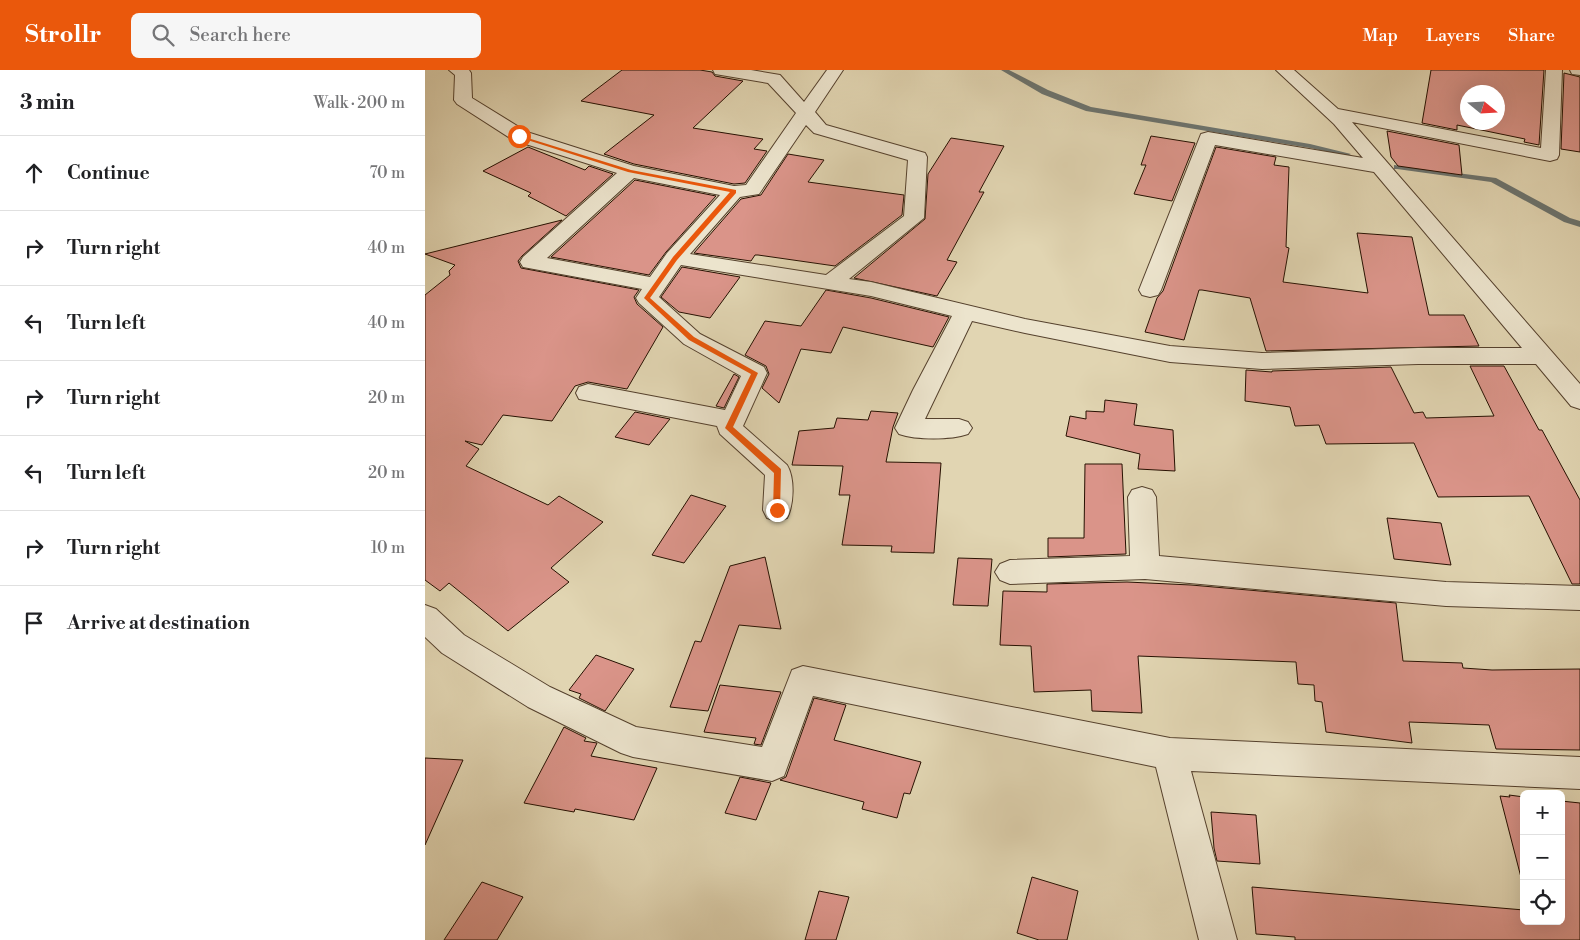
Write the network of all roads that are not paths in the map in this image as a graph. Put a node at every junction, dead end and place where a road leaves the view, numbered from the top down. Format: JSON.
{"nodes":[{"id":1,"x":457,"y":70,"type":"edge"},
{"id":2,"x":721,"y":70,"type":"edge"},
{"id":3,"x":835,"y":70,"type":"edge"},
{"id":4,"x":1284,"y":70,"type":"edge"},
{"id":5,"x":1554,"y":70,"type":"edge"},
{"id":6,"x":805,"y":113,"type":"junction"},
{"id":7,"x":1332,"y":113,"type":"junction"},
{"id":8,"x":1380,"y":167,"type":"junction"},
{"id":9,"x":630,"y":171,"type":"junction"},
{"id":10,"x":734,"y":192,"type":"junction"},
{"id":11,"x":675,"y":258,"type":"junction"},
{"id":12,"x":831,"y":282,"type":"junction"},
{"id":13,"x":656,"y":285,"type":"junction"},
{"id":14,"x":1150,"y":290,"type":"dead end"},
{"id":15,"x":966,"y":312,"type":"junction"},
{"id":16,"x":1542,"y":356,"type":"junction"},
{"id":17,"x":588,"y":393,"type":"dead end"},
{"id":18,"x":1580,"y":400,"type":"edge"},
{"id":19,"x":732,"y":420,"type":"junction"},
{"id":20,"x":959,"y":428,"type":"dead end"},
{"id":21,"x":1142,"y":497,"type":"dead end"},
{"id":22,"x":777,"y":510,"type":"dead end"},
{"id":23,"x":1145,"y":567,"type":"junction"},
{"id":24,"x":1010,"y":572,"type":"dead end"},
{"id":25,"x":1580,"y":598,"type":"edge"},
{"id":26,"x":425,"y":618,"type":"edge"},
{"id":27,"x":1170,"y":754,"type":"junction"},
{"id":28,"x":1580,"y":772,"type":"edge"},
{"id":29,"x":1219,"y":940,"type":"edge"}],
"edges":[{"from":1,"to":9,"type":"street"},
{"from":2,"to":6,"type":"street"},
{"from":3,"to":6,"type":"street"},
{"from":4,"to":7,"type":"street"},
{"from":5,"to":7,"type":"street"},
{"from":6,"to":10,"type":"street"},
{"from":6,"to":12,"type":"street"},
{"from":7,"to":8,"type":"street"},
{"from":8,"to":14,"type":"street"},
{"from":8,"to":16,"type":"street"},
{"from":9,"to":10,"type":"street"},
{"from":9,"to":13,"type":"street"},
{"from":10,"to":11,"type":"street"},
{"from":11,"to":12,"type":"street"},
{"from":11,"to":13,"type":"street"},
{"from":12,"to":15,"type":"street"},
{"from":13,"to":19,"type":"street"},
{"from":15,"to":16,"type":"street"},
{"from":15,"to":20,"type":"street"},
{"from":16,"to":18,"type":"street"},
{"from":17,"to":19,"type":"street"},
{"from":19,"to":22,"type":"street"},
{"from":21,"to":23,"type":"street"},
{"from":23,"to":24,"type":"street"},
{"from":23,"to":25,"type":"street"},
{"from":26,"to":27,"type":"street"},
{"from":27,"to":28,"type":"street"},
{"from":27,"to":29,"type":"street"}]}
